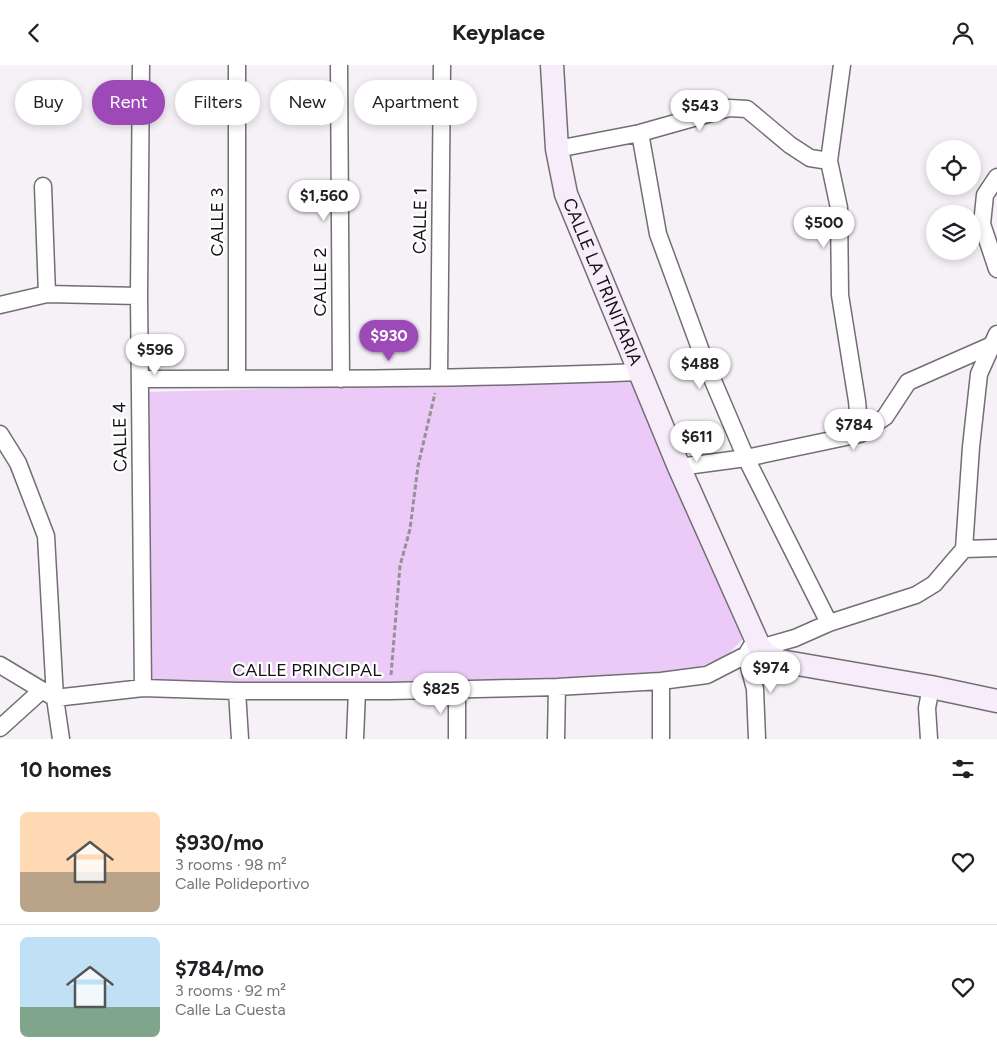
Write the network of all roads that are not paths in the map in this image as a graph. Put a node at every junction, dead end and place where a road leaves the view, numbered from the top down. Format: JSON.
{"nodes":[{"id":1,"x":140,"y":65,"type":"edge"},
{"id":2,"x":237,"y":65,"type":"edge"},
{"id":3,"x":339,"y":65,"type":"edge"},
{"id":4,"x":442,"y":65,"type":"edge"},
{"id":5,"x":552,"y":65,"type":"edge"},
{"id":6,"x":842,"y":65,"type":"edge"},
{"id":7,"x":640,"y":133,"type":"junction"},
{"id":8,"x":557,"y":149,"type":"junction"},
{"id":9,"x":829,"y":161,"type":"junction"},
{"id":10,"x":997,"y":177,"type":"edge"},
{"id":11,"x":43,"y":186,"type":"dead end"},
{"id":12,"x":997,"y":269,"type":"edge"},
{"id":13,"x":47,"y":294,"type":"junction"},
{"id":14,"x":139,"y":295,"type":"junction"},
{"id":15,"x":0,"y":305,"type":"edge"},
{"id":16,"x":994,"y":339,"type":"edge"},
{"id":17,"x":639,"y":371,"type":"junction"},
{"id":18,"x":439,"y":377,"type":"junction"},
{"id":19,"x":140,"y":379,"type":"junction"},
{"id":20,"x":238,"y":379,"type":"junction"},
{"id":21,"x":341,"y":379,"type":"junction"},
{"id":22,"x":0,"y":434,"type":"edge"},
{"id":23,"x":860,"y":434,"type":"junction"},
{"id":24,"x":746,"y":458,"type":"junction"},
{"id":25,"x":679,"y":467,"type":"junction"},
{"id":26,"x":964,"y":549,"type":"junction"},
{"id":27,"x":997,"y":549,"type":"edge"},
{"id":28,"x":829,"y":623,"type":"junction"},
{"id":29,"x":754,"y":647,"type":"junction"},
{"id":30,"x":0,"y":665,"type":"edge"},
{"id":31,"x":661,"y":681,"type":"junction"},
{"id":32,"x":557,"y":687,"type":"junction"},
{"id":33,"x":931,"y":687,"type":"junction"},
{"id":34,"x":143,"y":688,"type":"junction"},
{"id":35,"x":237,"y":691,"type":"junction"},
{"id":36,"x":357,"y":691,"type":"junction"},
{"id":37,"x":457,"y":691,"type":"junction"},
{"id":38,"x":48,"y":694,"type":"junction"},
{"id":39,"x":997,"y":701,"type":"edge"},
{"id":40,"x":0,"y":728,"type":"edge"},
{"id":41,"x":61,"y":739,"type":"edge"},
{"id":42,"x":240,"y":739,"type":"edge"},
{"id":43,"x":355,"y":739,"type":"edge"},
{"id":44,"x":457,"y":739,"type":"edge"},
{"id":45,"x":556,"y":739,"type":"edge"},
{"id":46,"x":661,"y":739,"type":"edge"},
{"id":47,"x":757,"y":739,"type":"edge"},
{"id":48,"x":928,"y":739,"type":"edge"}],
"edges":[{"from":1,"to":14,"type":"street","name":"CALLE 4"},
{"from":2,"to":20,"type":"street","name":"CALLE 3"},
{"from":3,"to":21,"type":"street","name":"CALLE 2"},
{"from":4,"to":18,"type":"street","name":"CALLE 1"},
{"from":5,"to":8,"type":"main road","name":"CALLE LA TRINITARIA"},
{"from":6,"to":9,"type":"street"},
{"from":7,"to":8,"type":"street"},
{"from":7,"to":9,"type":"street"},
{"from":7,"to":24,"type":"street"},
{"from":8,"to":17,"type":"main road","name":"CALLE LA TRINITARIA"},
{"from":9,"to":23,"type":"street"},
{"from":10,"to":12,"type":"street"},
{"from":11,"to":13,"type":"street"},
{"from":13,"to":14,"type":"street"},
{"from":13,"to":15,"type":"street"},
{"from":14,"to":19,"type":"street","name":"CALLE 4"},
{"from":16,"to":23,"type":"street"},
{"from":16,"to":26,"type":"street"},
{"from":17,"to":18,"type":"street"},
{"from":17,"to":25,"type":"main road","name":"CALLE LA TRINITARIA"},
{"from":18,"to":21,"type":"street"},
{"from":19,"to":20,"type":"street"},
{"from":19,"to":34,"type":"street","name":"CALLE 4"},
{"from":20,"to":21,"type":"street"},
{"from":22,"to":38,"type":"street"},
{"from":23,"to":24,"type":"street"},
{"from":24,"to":25,"type":"street"},
{"from":24,"to":28,"type":"street"},
{"from":25,"to":29,"type":"main road","name":"CALLE LA TRINITARIA"},
{"from":26,"to":27,"type":"street"},
{"from":26,"to":28,"type":"street","name":"CALLE PRINCIPAL"},
{"from":28,"to":29,"type":"street","name":"CALLE PRINCIPAL"},
{"from":29,"to":31,"type":"street","name":"CALLE PRINCIPAL"},
{"from":29,"to":33,"type":"main road"},
{"from":29,"to":47,"type":"street"},
{"from":30,"to":38,"type":"street"},
{"from":31,"to":32,"type":"street","name":"CALLE PRINCIPAL"},
{"from":31,"to":46,"type":"street"},
{"from":32,"to":37,"type":"street","name":"CALLE PRINCIPAL"},
{"from":32,"to":45,"type":"street"},
{"from":33,"to":39,"type":"main road"},
{"from":33,"to":48,"type":"street"},
{"from":34,"to":35,"type":"street","name":"CALLE PRINCIPAL"},
{"from":34,"to":38,"type":"street","name":"CALLE PRINCIPAL"},
{"from":35,"to":36,"type":"street","name":"CALLE PRINCIPAL"},
{"from":35,"to":42,"type":"street"},
{"from":36,"to":37,"type":"street","name":"CALLE PRINCIPAL"},
{"from":36,"to":43,"type":"street"},
{"from":37,"to":44,"type":"street"},
{"from":38,"to":40,"type":"street"},
{"from":38,"to":41,"type":"street"}]}
